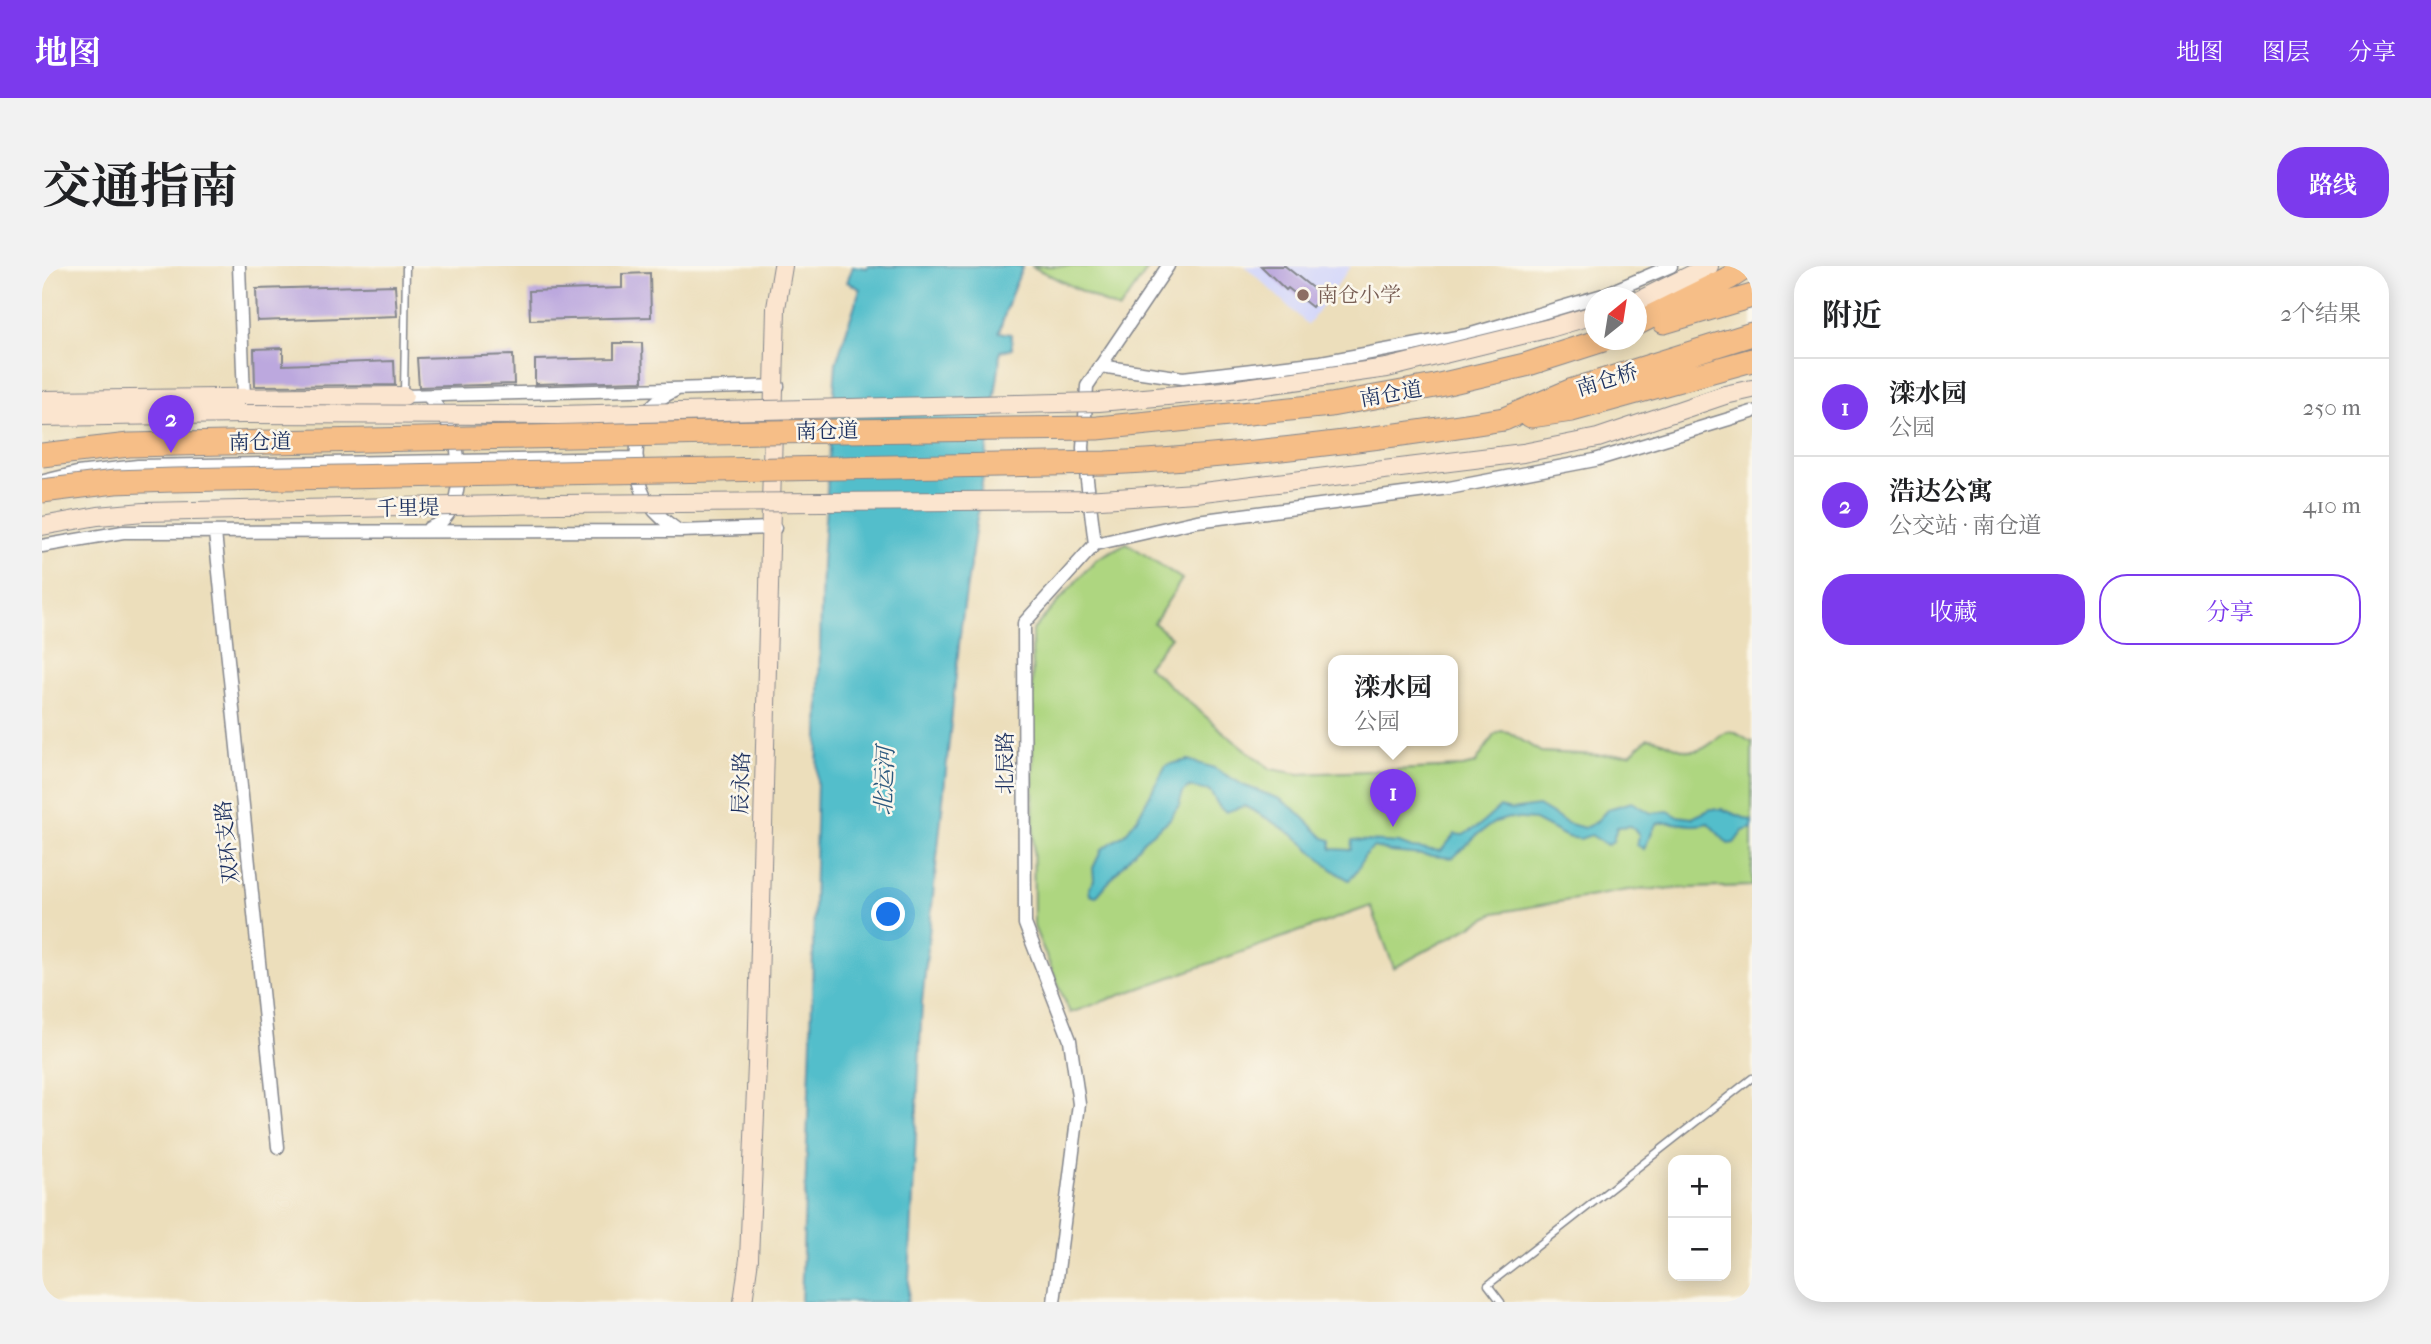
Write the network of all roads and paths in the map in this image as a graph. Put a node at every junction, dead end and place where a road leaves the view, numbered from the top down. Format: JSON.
{"nodes":[{"id":1,"x":239,"y":266,"type":"edge"},
{"id":2,"x":405,"y":266,"type":"edge"},
{"id":3,"x":785,"y":266,"type":"edge"},
{"id":4,"x":1168,"y":266,"type":"edge"},
{"id":5,"x":1671,"y":266,"type":"edge"},
{"id":6,"x":1709,"y":266,"type":"edge"},
{"id":7,"x":1748,"y":266,"type":"edge"},
{"id":8,"x":1752,"y":296,"type":"edge"},
{"id":9,"x":1647,"y":297,"type":"edge"},
{"id":10,"x":1584,"y":318,"type":"edge"},
{"id":11,"x":1647,"y":318,"type":"edge"},
{"id":12,"x":1647,"y":327,"type":"edge"},
{"id":13,"x":1752,"y":334,"type":"edge"},
{"id":14,"x":1584,"y":346,"type":"edge"},
{"id":15,"x":1752,"y":360,"type":"edge"},
{"id":16,"x":1100,"y":366,"type":"junction"},
{"id":17,"x":772,"y":383,"type":"junction"},
{"id":18,"x":680,"y":388,"type":"junction"},
{"id":19,"x":1752,"y":389,"type":"edge"},
{"id":20,"x":404,"y":396,"type":"junction"},
{"id":21,"x":428,"y":396,"type":"junction"},
{"id":22,"x":42,"y":400,"type":"edge"},
{"id":23,"x":243,"y":406,"type":"junction"},
{"id":24,"x":1752,"y":412,"type":"edge"},
{"id":25,"x":42,"y":417,"type":"edge"},
{"id":26,"x":1504,"y":419,"type":"junction"},
{"id":27,"x":42,"y":455,"type":"edge"},
{"id":28,"x":637,"y":458,"type":"junction"},
{"id":29,"x":458,"y":461,"type":"junction"},
{"id":30,"x":42,"y":481,"type":"edge"},
{"id":31,"x":42,"y":492,"type":"edge"},
{"id":32,"x":42,"y":526,"type":"edge"},
{"id":33,"x":774,"y":528,"type":"junction"},
{"id":34,"x":426,"y":530,"type":"junction"},
{"id":35,"x":679,"y":530,"type":"junction"},
{"id":36,"x":215,"y":533,"type":"junction"},
{"id":37,"x":1096,"y":544,"type":"junction"},
{"id":38,"x":42,"y":546,"type":"edge"},
{"id":39,"x":1752,"y":1078,"type":"edge"},
{"id":40,"x":278,"y":1147,"type":"dead end"},
{"id":41,"x":743,"y":1302,"type":"edge"},
{"id":42,"x":751,"y":1302,"type":"edge"},
{"id":43,"x":1054,"y":1302,"type":"edge"},
{"id":44,"x":1501,"y":1302,"type":"edge"}],
"edges":[{"from":1,"to":23,"type":"street"},
{"from":2,"to":20,"type":"lane"},
{"from":3,"to":17,"type":"street","name":"辰永路"},
{"from":4,"to":16,"type":"street"},
{"from":5,"to":16,"type":"street"},
{"from":6,"to":9,"type":"street"},
{"from":7,"to":11,"type":"highway"},
{"from":8,"to":12,"type":"highway","name":"南仓桥"},
{"from":10,"to":23,"type":"street","bridge":true},
{"from":13,"to":26,"type":"highway","name":"南仓桥"},
{"from":14,"to":27,"type":"highway","name":"南仓道","bridge":true},
{"from":15,"to":26,"type":"highway"},
{"from":16,"to":37,"type":"street"},
{"from":17,"to":18,"type":"street"},
{"from":17,"to":33,"type":"street","name":"辰永路"},
{"from":18,"to":21,"type":"street"},
{"from":18,"to":28,"type":"street"},
{"from":19,"to":32,"type":"street","bridge":true},
{"from":20,"to":21,"type":"street"},
{"from":20,"to":23,"type":"street"},
{"from":21,"to":29,"type":"street"},
{"from":22,"to":23,"type":"street"},
{"from":23,"to":25,"type":"street"},
{"from":24,"to":37,"type":"street"},
{"from":26,"to":31,"type":"highway","name":"南仓道","bridge":true},
{"from":28,"to":29,"type":"street"},
{"from":28,"to":35,"type":"street"},
{"from":29,"to":30,"type":"street"},
{"from":29,"to":34,"type":"street"},
{"from":33,"to":35,"type":"street","name":"千里堤"},
{"from":33,"to":41,"type":"street","name":"辰永路"},
{"from":33,"to":42,"type":"street","name":"辰永路"},
{"from":34,"to":35,"type":"street","name":"千里堤"},
{"from":34,"to":36,"type":"street","name":"千里堤"},
{"from":36,"to":38,"type":"street","name":"千里堤"},
{"from":36,"to":40,"type":"street","name":"双环支路"},
{"from":37,"to":43,"type":"street","name":"北辰路"},
{"from":39,"to":44,"type":"lane"}]}
